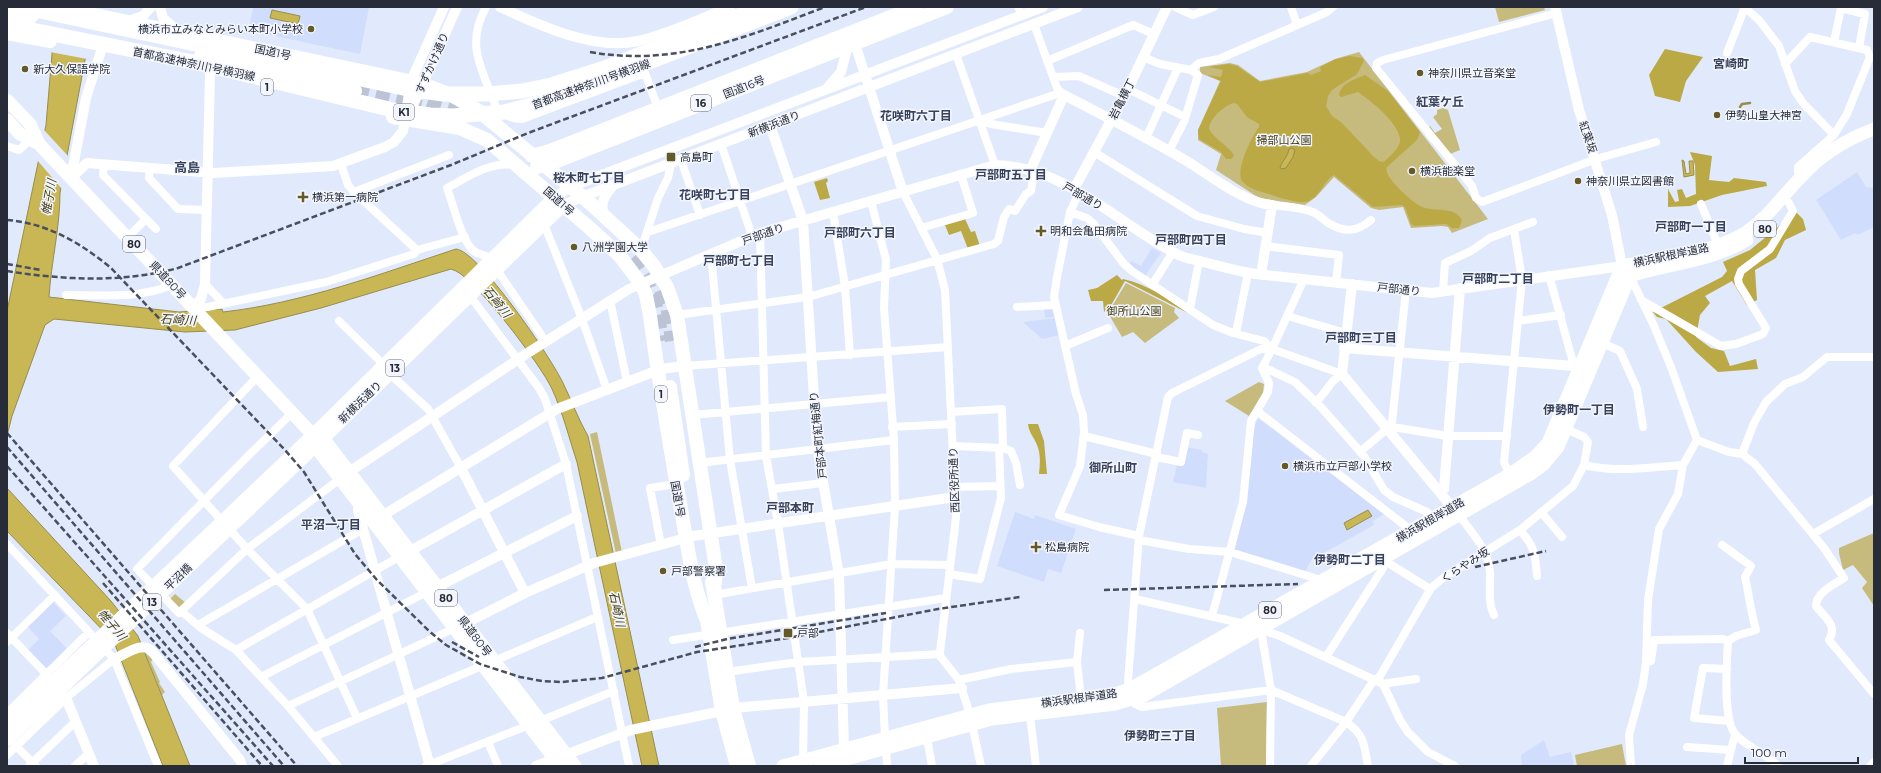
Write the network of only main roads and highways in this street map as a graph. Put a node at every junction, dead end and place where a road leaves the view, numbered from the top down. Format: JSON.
{"nodes":[{"id":1,"x":21,"y":7,"type":"edge"},
{"id":2,"x":761,"y":7,"type":"edge"},
{"id":3,"x":791,"y":7,"type":"edge"},
{"id":4,"x":916,"y":7,"type":"edge"},
{"id":5,"x":947,"y":7,"type":"edge"},
{"id":6,"x":7,"y":11,"type":"edge"},
{"id":7,"x":7,"y":18,"type":"edge"},
{"id":8,"x":52,"y":24,"type":"edge"},
{"id":9,"x":141,"y":24,"type":"junction"},
{"id":10,"x":7,"y":25,"type":"edge"},
{"id":11,"x":7,"y":33,"type":"edge"},
{"id":12,"x":853,"y":43,"type":"junction"},
{"id":13,"x":128,"y":56,"type":"junction"},
{"id":14,"x":569,"y":80,"type":"junction"},
{"id":15,"x":332,"y":96,"type":"junction"},
{"id":16,"x":7,"y":100,"type":"edge"},
{"id":17,"x":479,"y":111,"type":"junction"},
{"id":18,"x":7,"y":120,"type":"edge"},
{"id":19,"x":1874,"y":129,"type":"edge"},
{"id":20,"x":1874,"y":137,"type":"edge"},
{"id":21,"x":36,"y":141,"type":"junction"},
{"id":22,"x":557,"y":148,"type":"junction"},
{"id":23,"x":532,"y":156,"type":"junction"},
{"id":24,"x":517,"y":165,"type":"junction"},
{"id":25,"x":543,"y":165,"type":"junction"},
{"id":26,"x":559,"y":202,"type":"junction"},
{"id":27,"x":491,"y":268,"type":"junction"},
{"id":28,"x":1626,"y":271,"type":"junction"},
{"id":29,"x":667,"y":341,"type":"tunnel mouth"},
{"id":30,"x":1582,"y":367,"type":"junction"},
{"id":31,"x":317,"y":440,"type":"junction"},
{"id":32,"x":293,"y":460,"type":"junction"},
{"id":33,"x":344,"y":475,"type":"junction"},
{"id":34,"x":1512,"y":479,"type":"junction"},
{"id":35,"x":1455,"y":511,"type":"junction"},
{"id":36,"x":372,"y":526,"type":"junction"},
{"id":37,"x":698,"y":535,"type":"junction"},
{"id":38,"x":1379,"y":554,"type":"junction"},
{"id":39,"x":713,"y":630,"type":"junction"},
{"id":40,"x":1131,"y":694,"type":"junction"},
{"id":41,"x":727,"y":710,"type":"junction"},
{"id":42,"x":971,"y":720,"type":"junction"},
{"id":43,"x":7,"y":726,"type":"edge"},
{"id":44,"x":11,"y":743,"type":"edge"},
{"id":45,"x":885,"y":743,"type":"junction"},
{"id":46,"x":845,"y":758,"type":"edge"},
{"id":47,"x":560,"y":760,"type":"edge"},
{"id":48,"x":574,"y":766,"type":"edge"},
{"id":49,"x":737,"y":766,"type":"edge"},
{"id":50,"x":749,"y":766,"type":"edge"},
{"id":51,"x":783,"y":766,"type":"edge"},
{"id":52,"x":821,"y":766,"type":"edge"}],
"edges":[{"from":1,"to":14,"type":"highway","name":"首都高速神奈川1号横羽線","number":"K1"},
{"from":2,"to":14,"type":"highway","name":"首都高速神奈川1号横羽線","number":"K1"},
{"from":3,"to":15,"type":"highway","name":"首都高速神奈川1号横羽線","number":"K1"},
{"from":4,"to":12,"type":"highway","name":"国道16号","number":"16"},
{"from":5,"to":12,"type":"highway","name":"国道16号","number":"16"},
{"from":6,"to":8,"type":"highway"},
{"from":7,"to":8,"type":"highway"},
{"from":8,"to":9,"type":"highway","name":"国道1号","number":"1"},
{"from":8,"to":11,"type":"highway","name":"国道1号","number":"1"},
{"from":8,"to":13,"type":"highway","name":"国道1号","number":"1"},
{"from":8,"to":14,"type":"highway"},
{"from":8,"to":15,"type":"highway"},
{"from":9,"to":13,"type":"highway","name":"国道1号","number":"1"},
{"from":9,"to":17,"type":"highway","name":"国道1号","number":"1"},
{"from":10,"to":15,"type":"highway","name":"首都高速神奈川1号横羽線","number":"K1"},
{"from":12,"to":22,"type":"highway","name":"国道16号","number":"16"},
{"from":12,"to":25,"type":"highway","name":"国道16号","number":"16"},
{"from":13,"to":24,"type":"highway","name":"国道1号","number":"1"},
{"from":16,"to":21,"type":"main road","name":"県道80号","number":"80"},
{"from":17,"to":22,"type":"highway"},
{"from":17,"to":23,"type":"highway","name":"国道1号","number":"1"},
{"from":18,"to":21,"type":"main road","name":"県道80号","number":"80"},
{"from":19,"to":28,"type":"main road","name":"横浜駅根岸道路","number":"80"},
{"from":20,"to":28,"type":"main road","name":"横浜駅根岸道路","number":"80"},
{"from":21,"to":31,"type":"main road","name":"県道80号","number":"80"},
{"from":22,"to":23,"type":"highway","name":"国道16号","number":"16"},
{"from":23,"to":25,"type":"highway","name":"国道1号","number":"1"},
{"from":24,"to":25,"type":"highway","name":"国道16号","number":"16"},
{"from":24,"to":26,"type":"highway","name":"国道1号","number":"1"},
{"from":25,"to":37,"type":"highway","name":"国道1号","number":"1"},
{"from":26,"to":27,"type":"main road","name":"新横浜通り","number":"13"},
{"from":26,"to":27,"type":"main road","name":"新横浜通り","number":"13"},
{"from":26,"to":37,"type":"highway","name":"国道1号","number":"1"},
{"from":27,"to":31,"type":"main road","name":"新横浜通り","number":"13"},
{"from":28,"to":30,"type":"main road","name":"横浜駅根岸道路","number":"80"},
{"from":28,"to":30,"type":"main road","name":"横浜駅根岸道路","number":"80"},
{"from":29,"to":37,"type":"highway","name":"国道1号","number":"1"},
{"from":30,"to":34,"type":"main road","name":"横浜駅根岸道路","number":"80"},
{"from":30,"to":34,"type":"main road","name":"横浜駅根岸道路","number":"80"},
{"from":31,"to":32,"type":"main road","name":"新横浜通り","number":"13"},
{"from":31,"to":33,"type":"main road","name":"県道80号","number":"80"},
{"from":32,"to":43,"type":"main road","name":"平沼橋","number":"13"},
{"from":32,"to":44,"type":"main road","name":"平沼橋","number":"13"},
{"from":33,"to":36,"type":"main road","name":"県道80号","number":"80"},
{"from":33,"to":36,"type":"main road","name":"県道80号","number":"80"},
{"from":34,"to":35,"type":"main road","name":"横浜駅根岸道路","number":"80"},
{"from":35,"to":38,"type":"main road","name":"横浜駅根岸道路","number":"80"},
{"from":35,"to":38,"type":"main road","name":"横浜駅根岸道路","number":"80"},
{"from":36,"to":47,"type":"main road","name":"県道80号","number":"80"},
{"from":37,"to":39,"type":"highway","name":"国道1号","number":"1"},
{"from":37,"to":39,"type":"highway","name":"国道1号","number":"1"},
{"from":38,"to":40,"type":"main road","name":"横浜駅根岸道路","number":"80"},
{"from":38,"to":40,"type":"main road","name":"横浜駅根岸道路","number":"80"},
{"from":39,"to":41,"type":"highway","name":"国道1号","number":"1"},
{"from":39,"to":41,"type":"highway","name":"国道1号","number":"1"},
{"from":40,"to":42,"type":"main road","name":"横浜駅根岸道路","number":"80"},
{"from":40,"to":42,"type":"main road","name":"横浜駅根岸道路","number":"80"},
{"from":41,"to":49,"type":"highway","name":"国道1号","number":"1"},
{"from":41,"to":50,"type":"highway","name":"国道1号","number":"1"},
{"from":42,"to":45,"type":"main road","name":"横浜駅根岸道路","number":"80"},
{"from":42,"to":45,"type":"main road","name":"横浜駅根岸道路","number":"80"},
{"from":45,"to":46,"type":"main road","name":"横浜駅根岸道路","number":"80"},
{"from":46,"to":51,"type":"main road","name":"横浜駅根岸道路","number":"80"},
{"from":46,"to":52,"type":"main road","name":"横浜駅根岸道路","number":"80"},
{"from":47,"to":48,"type":"main road","name":"県道80号","number":"80"}]}
